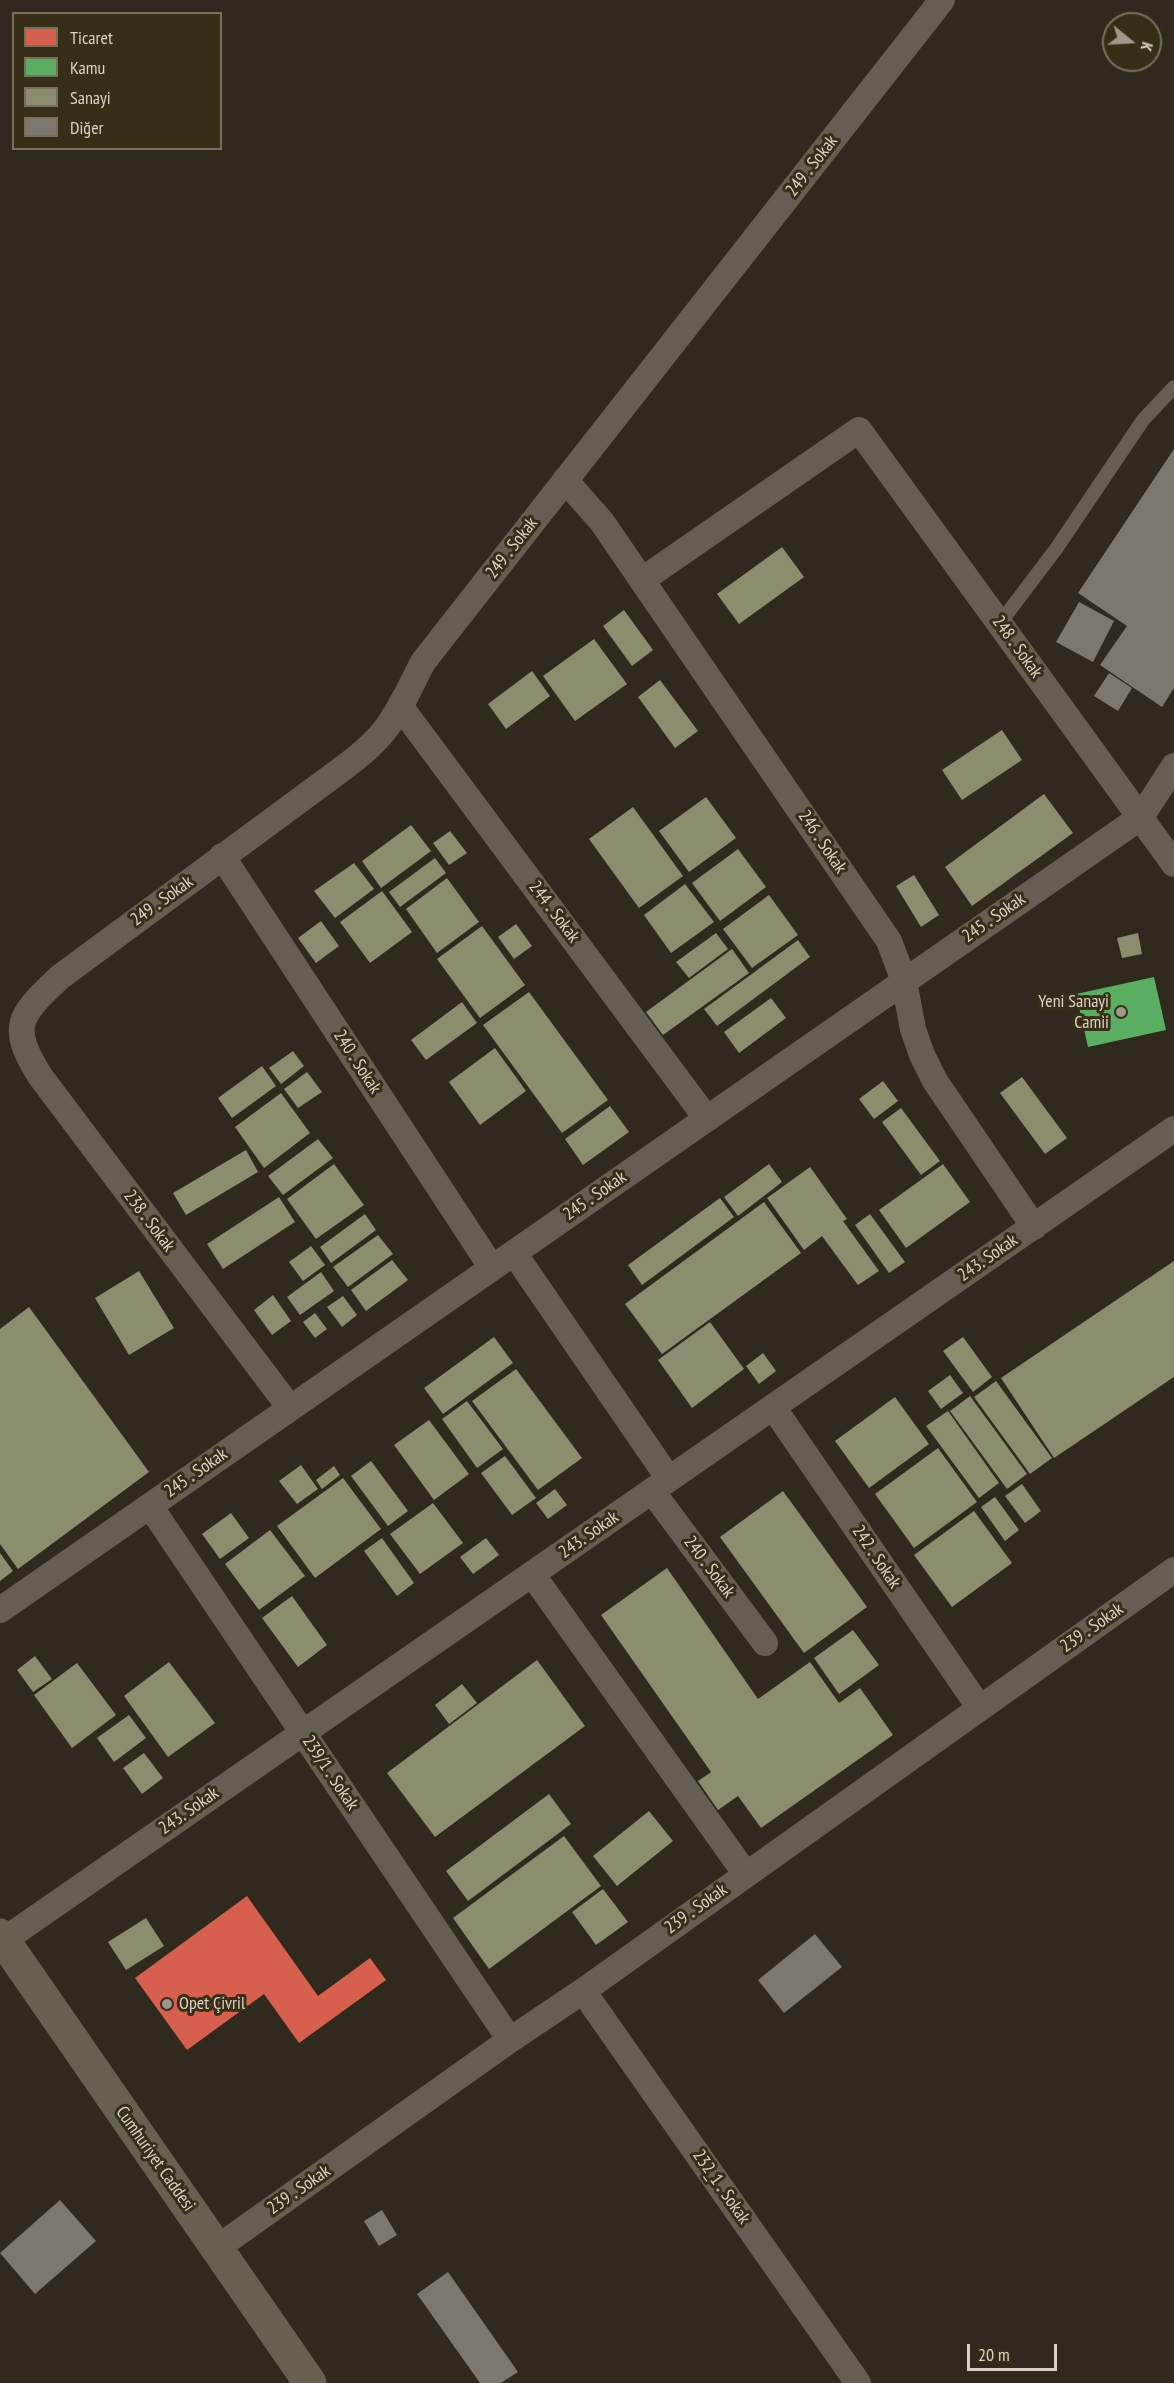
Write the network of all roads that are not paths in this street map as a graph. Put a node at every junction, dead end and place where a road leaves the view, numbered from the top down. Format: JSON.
{"nodes":[{"id":1,"x":942,"y":0,"type":"edge"},
{"id":2,"x":1174,"y":387,"type":"edge"},
{"id":3,"x":566,"y":480,"type":"junction"},
{"id":4,"x":642,"y":580,"type":"junction"},
{"id":5,"x":1000,"y":623,"type":"junction"},
{"id":6,"x":400,"y":706,"type":"junction"},
{"id":7,"x":1174,"y":766,"type":"edge"},
{"id":8,"x":1141,"y":817,"type":"junction"},
{"id":9,"x":222,"y":856,"type":"junction"},
{"id":10,"x":1174,"y":864,"type":"edge"},
{"id":11,"x":904,"y":981,"type":"junction"},
{"id":12,"x":21,"y":1028,"type":"joint"},
{"id":13,"x":707,"y":1119,"type":"junction"},
{"id":14,"x":1174,"y":1129,"type":"edge"},
{"id":15,"x":1034,"y":1227,"type":"junction"},
{"id":16,"x":514,"y":1252,"type":"junction"},
{"id":17,"x":492,"y":1268,"type":"junction"},
{"id":18,"x":773,"y":1407,"type":"junction"},
{"id":19,"x":290,"y":1408,"type":"junction"},
{"id":20,"x":661,"y":1485,"type":"junction"},
{"id":21,"x":150,"y":1506,"type":"junction"},
{"id":22,"x":1174,"y":1570,"type":"edge"},
{"id":23,"x":532,"y":1574,"type":"junction"},
{"id":24,"x":0,"y":1610,"type":"edge"},
{"id":25,"x":765,"y":1643,"type":"dead end"},
{"id":26,"x":979,"y":1707,"type":"junction"},
{"id":27,"x":302,"y":1732,"type":"junction"},
{"id":28,"x":745,"y":1874,"type":"junction"},
{"id":29,"x":2,"y":1938,"type":"edge"},
{"id":30,"x":583,"y":1991,"type":"junction"},
{"id":31,"x":510,"y":2040,"type":"junction"},
{"id":32,"x":217,"y":2248,"type":"junction"},
{"id":33,"x":310,"y":2383,"type":"edge"},
{"id":34,"x":858,"y":2383,"type":"edge"}],
"edges":[{"from":1,"to":3,"type":"street","name":"249 . Sokak"},
{"from":2,"to":5,"type":"lane"},
{"from":3,"to":4,"type":"street","name":"246 . Sokak"},
{"from":3,"to":6,"type":"street","name":"249 . Sokak"},
{"from":4,"to":5,"type":"street","name":"248 . Sokak"},
{"from":4,"to":11,"type":"street","name":"246 . Sokak"},
{"from":5,"to":8,"type":"street","name":"248 . Sokak"},
{"from":6,"to":9,"type":"street","name":"249 . Sokak"},
{"from":6,"to":13,"type":"street","name":"244 . Sokak"},
{"from":7,"to":8,"type":"street","name":"245 . Sokak"},
{"from":8,"to":10,"type":"street","name":"248 . Sokak"},
{"from":8,"to":11,"type":"street","name":"245 . Sokak"},
{"from":9,"to":12,"type":"street","name":"249 . Sokak"},
{"from":9,"to":17,"type":"street","name":"240 . Sokak"},
{"from":11,"to":13,"type":"street","name":"245 . Sokak"},
{"from":11,"to":15,"type":"street","name":"246 . Sokak"},
{"from":12,"to":19,"type":"street","name":"238 . Sokak"},
{"from":13,"to":16,"type":"street","name":"245 . Sokak"},
{"from":14,"to":15,"type":"street","name":"243. Sokak"},
{"from":15,"to":18,"type":"street","name":"243. Sokak"},
{"from":16,"to":17,"type":"street","name":"245 . Sokak"},
{"from":16,"to":20,"type":"street","name":"240 . Sokak"},
{"from":17,"to":19,"type":"street","name":"245 . Sokak"},
{"from":18,"to":20,"type":"street","name":"243. Sokak"},
{"from":18,"to":26,"type":"street","name":"242 . Sokak"},
{"from":19,"to":21,"type":"street","name":"245 . Sokak"},
{"from":20,"to":23,"type":"street","name":"243. Sokak"},
{"from":20,"to":25,"type":"street","name":"240 . Sokak"},
{"from":21,"to":24,"type":"street","name":"245 . Sokak"},
{"from":21,"to":27,"type":"street","name":"239/1 . Sokak"},
{"from":22,"to":26,"type":"street","name":"239 . Sokak"},
{"from":23,"to":27,"type":"street","name":"243. Sokak"},
{"from":23,"to":28,"type":"street"},
{"from":26,"to":28,"type":"street","name":"239 . Sokak"},
{"from":27,"to":29,"type":"street","name":"243. Sokak"},
{"from":27,"to":31,"type":"street","name":"239/1 . Sokak"},
{"from":28,"to":30,"type":"street","name":"239 . Sokak"},
{"from":29,"to":32,"type":"main road","name":"Cumhuriyet Caddesi"},
{"from":30,"to":31,"type":"street","name":"239 . Sokak"},
{"from":30,"to":34,"type":"street","name":"232_1 . Sokak"},
{"from":31,"to":32,"type":"street","name":"239 . Sokak"},
{"from":32,"to":33,"type":"main road","name":"Cumhuriyet Caddesi"}]}
